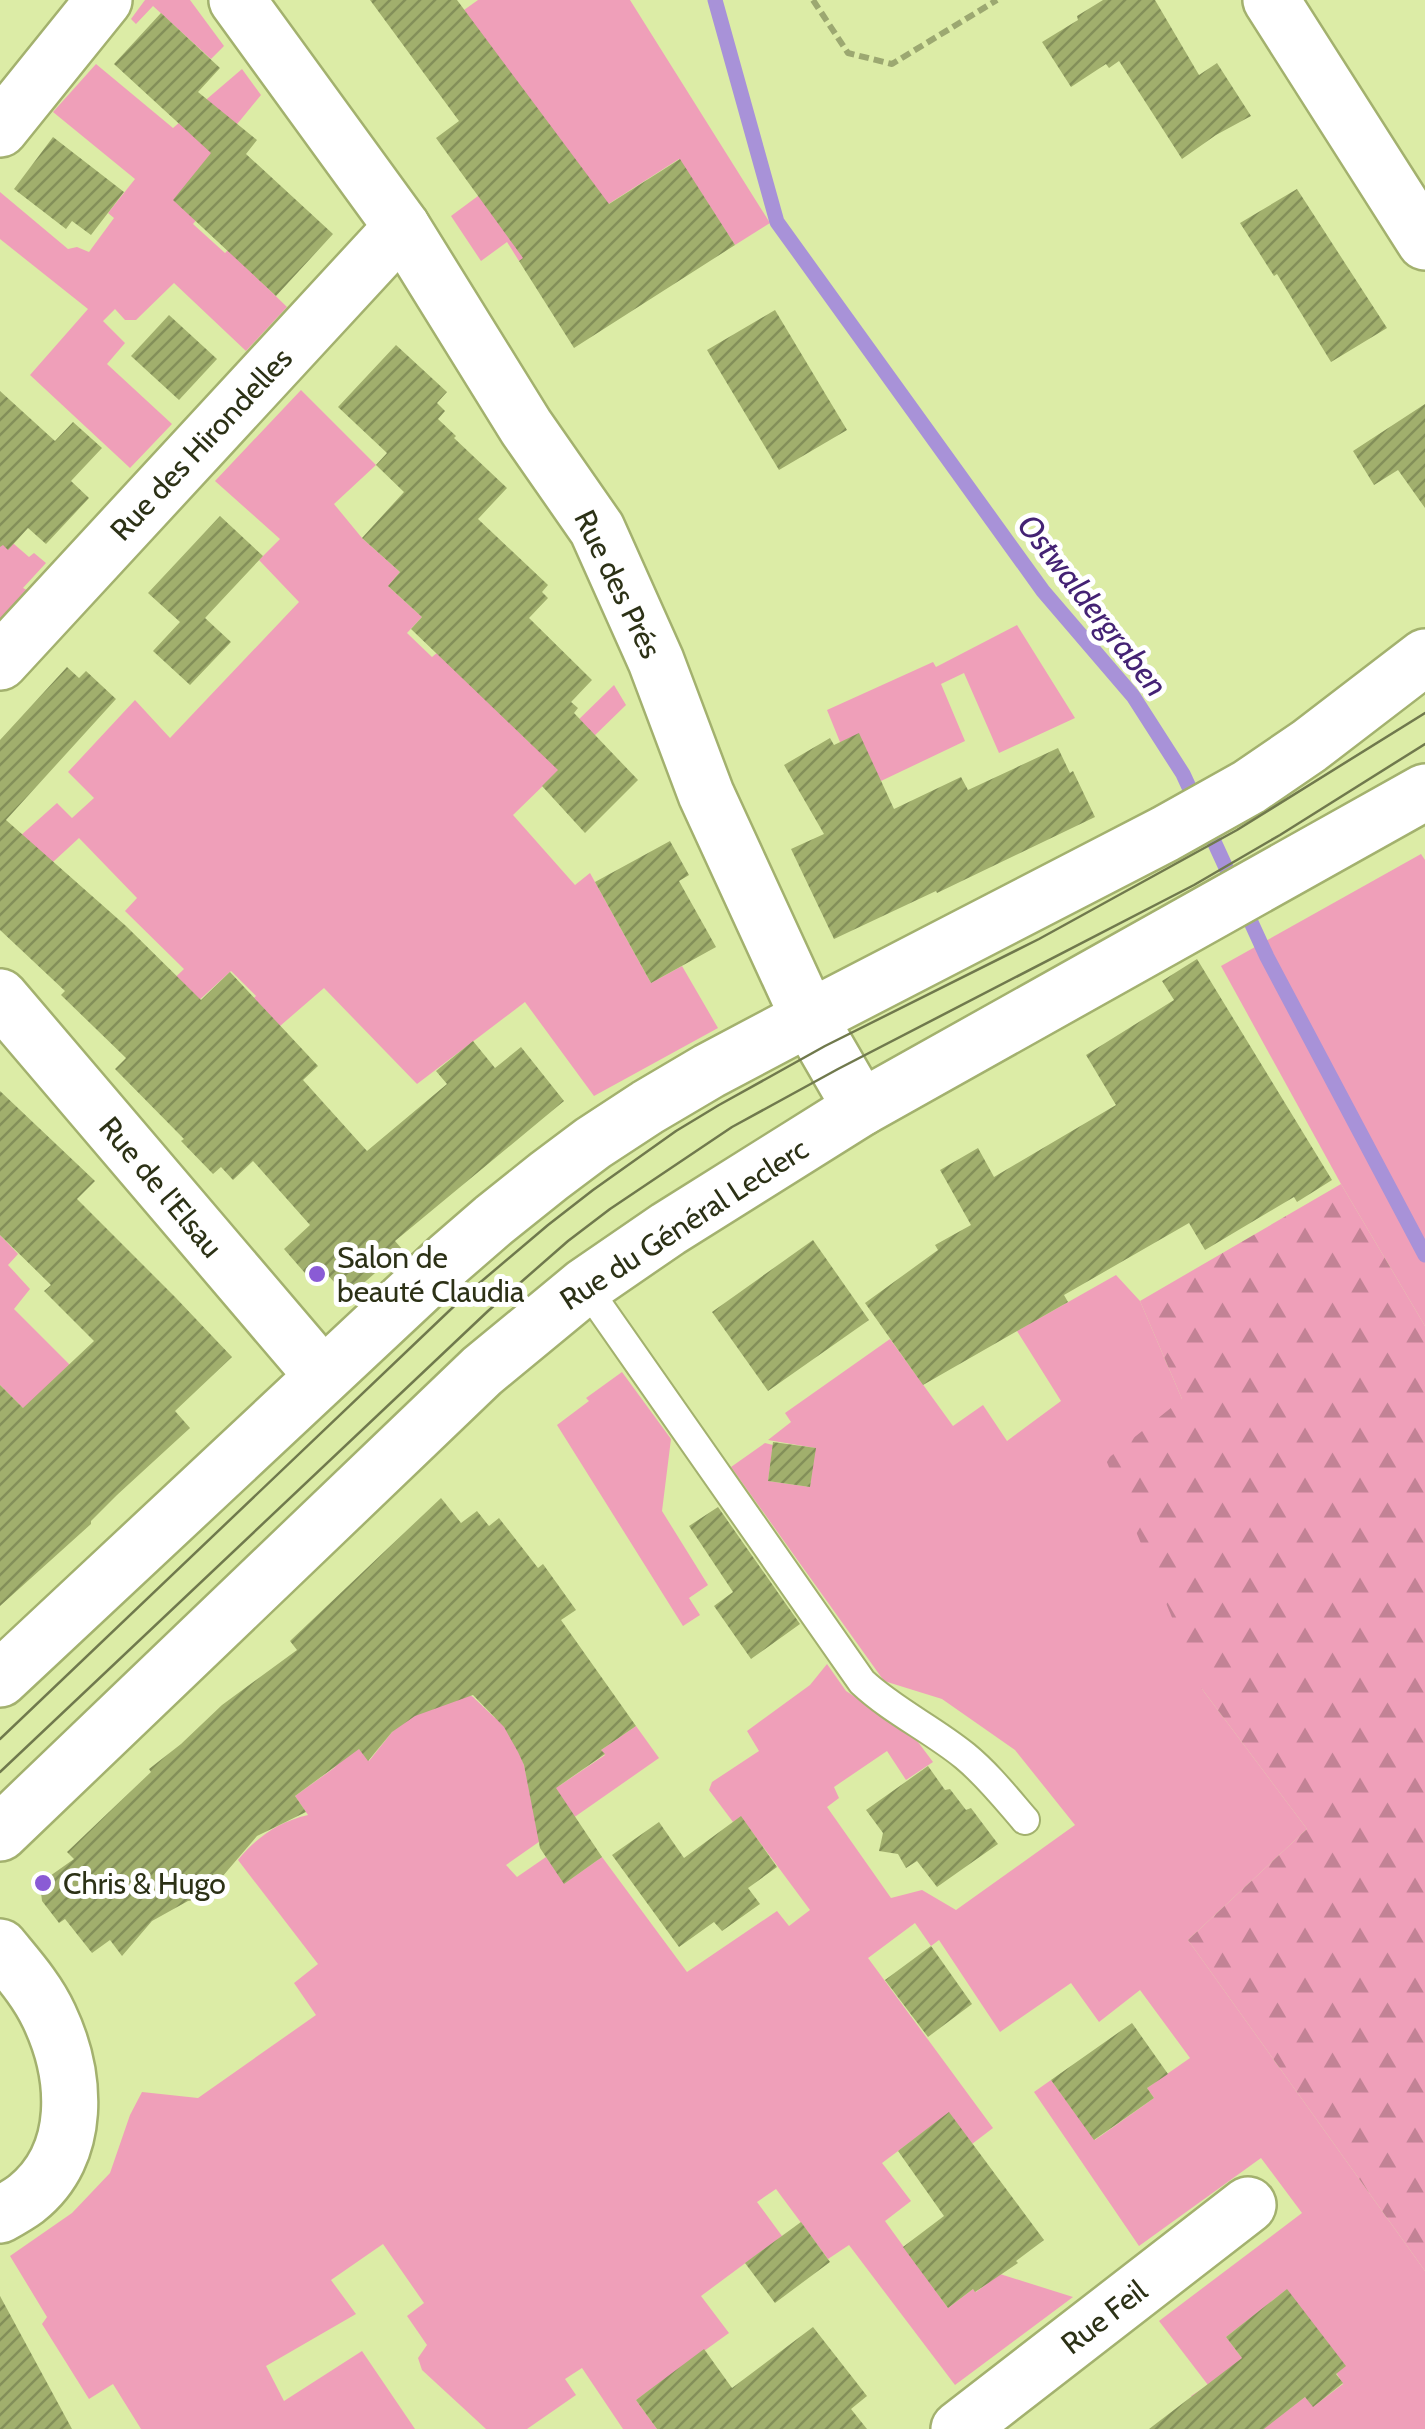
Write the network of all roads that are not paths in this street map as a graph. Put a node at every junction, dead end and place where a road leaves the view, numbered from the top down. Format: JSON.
{"nodes":[{"id":1,"x":104,"y":0,"type":"edge"},
{"id":2,"x":238,"y":0,"type":"edge"},
{"id":3,"x":1271,"y":0,"type":"edge"},
{"id":4,"x":0,"y":129,"type":"edge"},
{"id":5,"x":402,"y":227,"type":"junction"},
{"id":6,"x":1425,"y":242,"type":"edge"},
{"id":7,"x":1425,"y":656,"type":"edge"},
{"id":8,"x":0,"y":662,"type":"edge"},
{"id":9,"x":1425,"y":792,"type":"edge"},
{"id":10,"x":0,"y":997,"type":"edge"},
{"id":11,"x":809,"y":1018,"type":"junction"},
{"id":12,"x":861,"y":1108,"type":"junction"},
{"id":13,"x":585,"y":1286,"type":"junction"},
{"id":14,"x":323,"y":1376,"type":"junction"},
{"id":15,"x":0,"y":1679,"type":"edge"},
{"id":16,"x":1025,"y":1820,"type":"dead end"},
{"id":17,"x":0,"y":1834,"type":"edge"},
{"id":18,"x":0,"y":1947,"type":"edge"},
{"id":19,"x":1248,"y":2204,"type":"dead end"},
{"id":20,"x":0,"y":2215,"type":"edge"},
{"id":21,"x":959,"y":2429,"type":"edge"}],
"edges":[{"from":1,"to":4,"type":"main road"},
{"from":2,"to":5,"type":"main road","name":"Rue des Prés"},
{"from":3,"to":6,"type":"main road"},
{"from":5,"to":8,"type":"main road","name":"Rue des Hirondelles"},
{"from":5,"to":11,"type":"main road","name":"Rue des Prés"},
{"from":7,"to":11,"type":"main road"},
{"from":9,"to":12,"type":"main road","name":"Rue du Général Leclerc"},
{"from":10,"to":14,"type":"main road","name":"Rue de l'Elsau"},
{"from":11,"to":12,"type":"main road","name":"Rue des Prés"},
{"from":11,"to":14,"type":"main road"},
{"from":12,"to":13,"type":"main road","name":"Rue du Général Leclerc"},
{"from":13,"to":16,"type":"lane"},
{"from":13,"to":17,"type":"main road","name":"Rue du Général Leclerc"},
{"from":14,"to":15,"type":"main road"},
{"from":18,"to":20,"type":"main road"},
{"from":19,"to":21,"type":"main road","name":"Rue Feil"}]}
